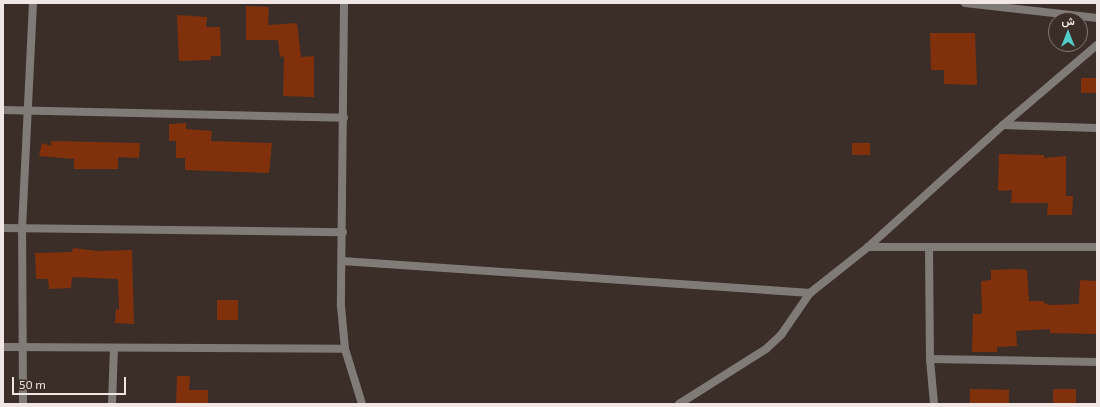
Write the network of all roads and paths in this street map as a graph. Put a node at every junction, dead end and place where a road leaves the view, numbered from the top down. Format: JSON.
{"nodes":[{"id":1,"x":33,"y":3,"type":"edge"},
{"id":2,"x":344,"y":3,"type":"edge"},
{"id":3,"x":964,"y":3,"type":"edge"},
{"id":4,"x":1097,"y":18,"type":"edge"},
{"id":5,"x":1097,"y":45,"type":"edge"},
{"id":6,"x":3,"y":110,"type":"edge"},
{"id":7,"x":28,"y":110,"type":"junction"},
{"id":8,"x":344,"y":118,"type":"junction"},
{"id":9,"x":1002,"y":125,"type":"junction"},
{"id":10,"x":1097,"y":128,"type":"edge"},
{"id":11,"x":3,"y":228,"type":"edge"},
{"id":12,"x":22,"y":228,"type":"junction"},
{"id":13,"x":343,"y":232,"type":"junction"},
{"id":14,"x":868,"y":247,"type":"junction"},
{"id":15,"x":929,"y":247,"type":"junction"},
{"id":16,"x":1097,"y":247,"type":"edge"},
{"id":17,"x":342,"y":261,"type":"junction"},
{"id":18,"x":810,"y":293,"type":"junction"},
{"id":19,"x":3,"y":347,"type":"edge"},
{"id":20,"x":23,"y":347,"type":"junction"},
{"id":21,"x":114,"y":348,"type":"junction"},
{"id":22,"x":345,"y":349,"type":"junction"},
{"id":23,"x":930,"y":360,"type":"junction"},
{"id":24,"x":1097,"y":362,"type":"edge"},
{"id":25,"x":23,"y":404,"type":"edge"},
{"id":26,"x":112,"y":404,"type":"edge"},
{"id":27,"x":362,"y":404,"type":"edge"},
{"id":28,"x":679,"y":404,"type":"edge"},
{"id":29,"x":934,"y":404,"type":"edge"}],
"edges":[{"from":1,"to":7,"type":"street"},
{"from":2,"to":8,"type":"street"},
{"from":3,"to":4,"type":"street"},
{"from":5,"to":9,"type":"street"},
{"from":6,"to":7,"type":"street"},
{"from":7,"to":8,"type":"street"},
{"from":7,"to":12,"type":"street"},
{"from":8,"to":13,"type":"street"},
{"from":9,"to":10,"type":"street"},
{"from":9,"to":14,"type":"street"},
{"from":11,"to":12,"type":"street"},
{"from":12,"to":13,"type":"street"},
{"from":12,"to":20,"type":"street"},
{"from":13,"to":17,"type":"street"},
{"from":14,"to":15,"type":"street"},
{"from":14,"to":18,"type":"street"},
{"from":15,"to":16,"type":"street"},
{"from":15,"to":23,"type":"street"},
{"from":17,"to":18,"type":"street"},
{"from":17,"to":22,"type":"street"},
{"from":18,"to":28,"type":"street"},
{"from":19,"to":20,"type":"street"},
{"from":20,"to":21,"type":"street"},
{"from":20,"to":25,"type":"street"},
{"from":21,"to":22,"type":"street"},
{"from":21,"to":26,"type":"street"},
{"from":22,"to":27,"type":"street"},
{"from":23,"to":24,"type":"street"},
{"from":23,"to":29,"type":"street"}]}
